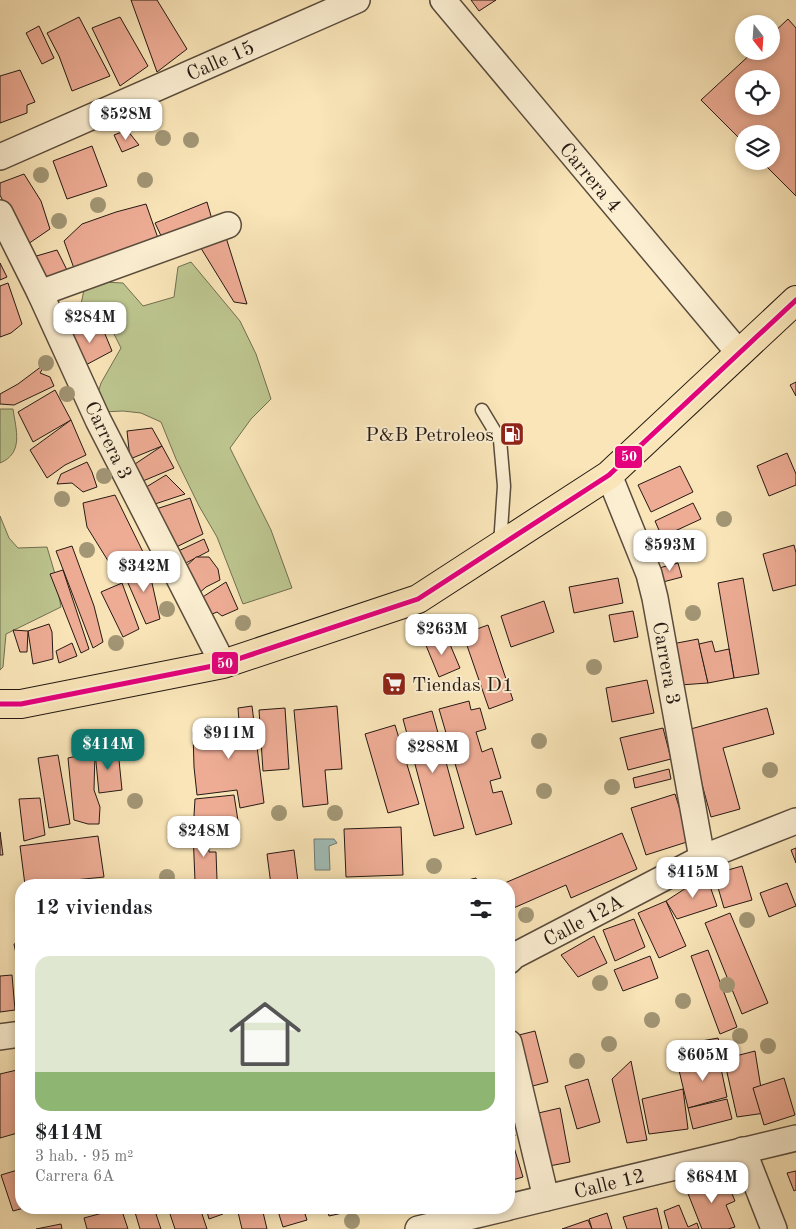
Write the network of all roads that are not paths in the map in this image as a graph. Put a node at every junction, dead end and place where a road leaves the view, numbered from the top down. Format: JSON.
{"nodes":[{"id":1,"x":357,"y":0,"type":"edge"},
{"id":2,"x":443,"y":0,"type":"edge"},
{"id":3,"x":0,"y":157,"type":"edge"},
{"id":4,"x":0,"y":213,"type":"edge"},
{"id":5,"x":228,"y":225,"type":"dead end"},
{"id":6,"x":40,"y":293,"type":"junction"},
{"id":7,"x":795,"y":304,"type":"edge"},
{"id":8,"x":739,"y":353,"type":"junction"},
{"id":9,"x":482,"y":410,"type":"dead end"},
{"id":10,"x":609,"y":475,"type":"junction"},
{"id":11,"x":500,"y":545,"type":"junction"},
{"id":12,"x":223,"y":664,"type":"junction"},
{"id":13,"x":0,"y":704,"type":"edge"},
{"id":14,"x":796,"y":821,"type":"edge"},
{"id":15,"x":702,"y":858,"type":"junction"},
{"id":16,"x":515,"y":957,"type":"edge"},
{"id":17,"x":15,"y":1035,"type":"edge"},
{"id":18,"x":0,"y":1036,"type":"edge"},
{"id":19,"x":515,"y":1067,"type":"edge"},
{"id":20,"x":796,"y":1138,"type":"edge"},
{"id":21,"x":743,"y":1150,"type":"junction"},
{"id":22,"x":546,"y":1198,"type":"junction"},
{"id":23,"x":515,"y":1205,"type":"edge"},
{"id":24,"x":479,"y":1214,"type":"edge"},
{"id":25,"x":418,"y":1229,"type":"edge"},
{"id":26,"x":774,"y":1229,"type":"edge"}],
"edges":[{"from":1,"to":3,"type":"street","name":"Calle 15"},
{"from":2,"to":8,"type":"street","name":"Carrera 4"},
{"from":4,"to":6,"type":"street","name":"Carrera 3"},
{"from":5,"to":6,"type":"street"},
{"from":6,"to":12,"type":"street","name":"Carrera 3"},
{"from":7,"to":8,"type":"highway"},
{"from":8,"to":10,"type":"highway"},
{"from":9,"to":11,"type":"lane"},
{"from":10,"to":11,"type":"highway"},
{"from":10,"to":15,"type":"street","name":"Carrera 3"},
{"from":11,"to":12,"type":"highway"},
{"from":12,"to":13,"type":"highway"},
{"from":14,"to":15,"type":"street","name":"Calle 12A"},
{"from":15,"to":16,"type":"street","name":"Calle 12A"},
{"from":17,"to":18,"type":"street"},
{"from":19,"to":22,"type":"street"},
{"from":20,"to":21,"type":"street","name":"Calle 12"},
{"from":21,"to":22,"type":"street","name":"Calle 12"},
{"from":21,"to":26,"type":"street"},
{"from":22,"to":23,"type":"street","name":"Calle 12"},
{"from":24,"to":25,"type":"street","name":"Calle 12"}]}
